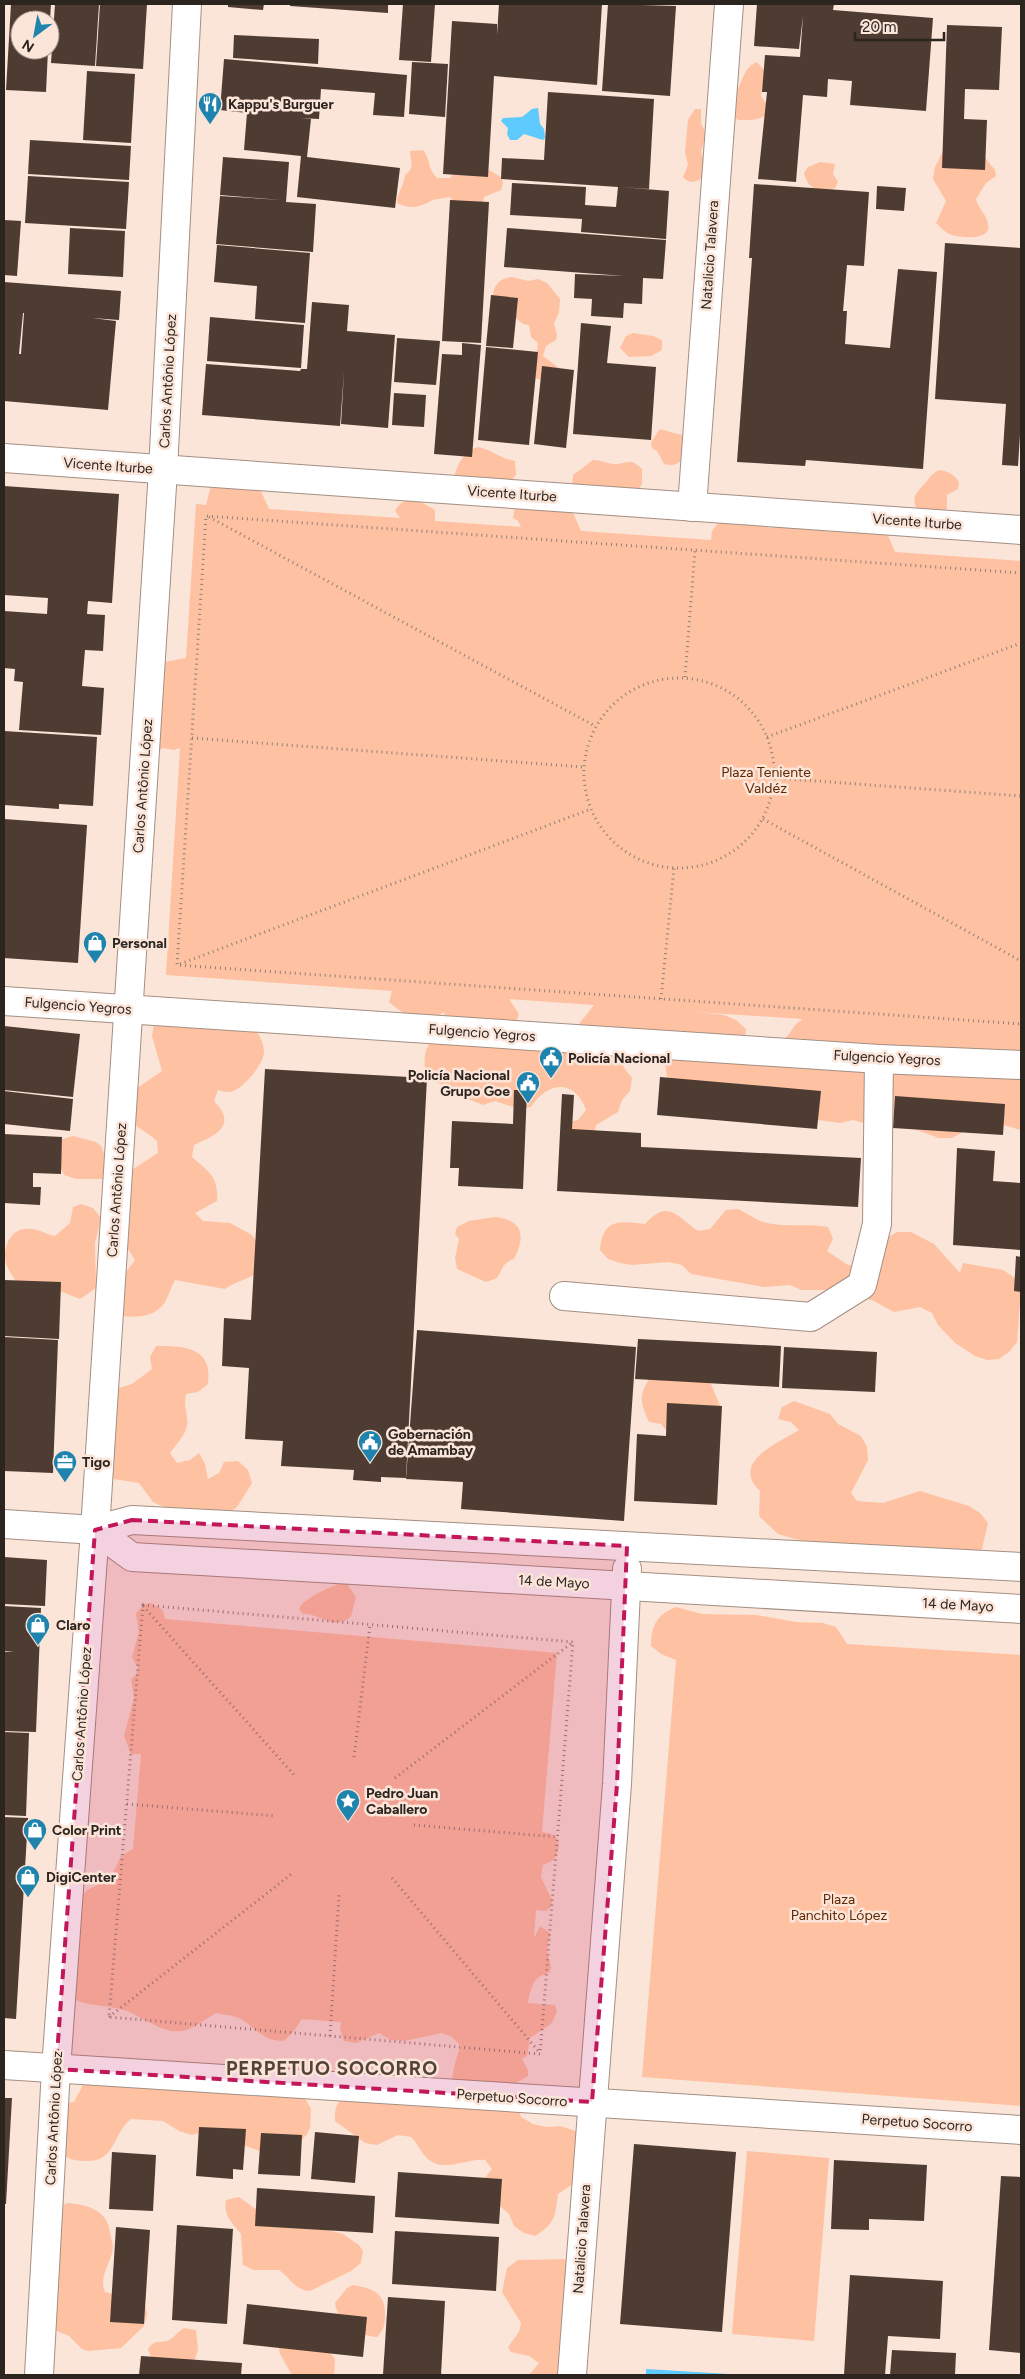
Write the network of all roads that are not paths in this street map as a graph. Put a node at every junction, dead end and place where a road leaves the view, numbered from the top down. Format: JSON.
{"nodes":[{"id":1,"x":187,"y":4,"type":"edge"},
{"id":2,"x":729,"y":4,"type":"edge"},
{"id":3,"x":4,"y":458,"type":"edge"},
{"id":4,"x":164,"y":470,"type":"junction"},
{"id":5,"x":692,"y":507,"type":"junction"},
{"id":6,"x":1021,"y":530,"type":"edge"},
{"id":7,"x":4,"y":1001,"type":"edge"},
{"id":8,"x":128,"y":1010,"type":"junction"},
{"id":9,"x":879,"y":1059,"type":"junction"},
{"id":10,"x":1021,"y":1065,"type":"edge"},
{"id":11,"x":564,"y":1296,"type":"dead end"},
{"id":12,"x":4,"y":1524,"type":"edge"},
{"id":13,"x":95,"y":1530,"type":"junction"},
{"id":14,"x":627,"y":1546,"type":"junction"},
{"id":15,"x":1021,"y":1567,"type":"edge"},
{"id":16,"x":627,"y":1586,"type":"junction"},
{"id":17,"x":1021,"y":1609,"type":"edge"},
{"id":18,"x":4,"y":2065,"type":"edge"},
{"id":19,"x":56,"y":2069,"type":"junction"},
{"id":20,"x":592,"y":2102,"type":"junction"},
{"id":21,"x":1021,"y":2130,"type":"edge"},
{"id":22,"x":39,"y":2375,"type":"edge"},
{"id":23,"x":572,"y":2375,"type":"edge"}],
"edges":[{"from":1,"to":4,"type":"street","name":"Carlos Antônio López"},
{"from":2,"to":5,"type":"street","name":"Natalicio Talavera"},
{"from":3,"to":4,"type":"street","name":"Vicente Iturbe"},
{"from":4,"to":5,"type":"street","name":"Vicente Iturbe"},
{"from":4,"to":8,"type":"street","name":"Carlos Antônio López"},
{"from":5,"to":6,"type":"street","name":"Vicente Iturbe"},
{"from":7,"to":8,"type":"street","name":"Fulgencio Yegros"},
{"from":8,"to":9,"type":"street","name":"Fulgencio Yegros"},
{"from":8,"to":13,"type":"street","name":"Carlos Antônio López"},
{"from":9,"to":10,"type":"street","name":"Fulgencio Yegros"},
{"from":9,"to":11,"type":"street"},
{"from":12,"to":13,"type":"street"},
{"from":13,"to":14,"type":"street"},
{"from":13,"to":16,"type":"street","name":"14 de Mayo"},
{"from":13,"to":19,"type":"street","name":"Carlos Antônio López"},
{"from":14,"to":15,"type":"street"},
{"from":14,"to":16,"type":"street","name":"Natalicio Talavera"},
{"from":16,"to":17,"type":"street","name":"14 de Mayo"},
{"from":16,"to":20,"type":"street","name":"Natalicio Talavera"},
{"from":18,"to":19,"type":"street","name":"Perpetuo Socorro"},
{"from":19,"to":20,"type":"street","name":"Perpetuo Socorro"},
{"from":19,"to":22,"type":"street","name":"Carlos Antônio López"},
{"from":20,"to":21,"type":"street","name":"Perpetuo Socorro"},
{"from":20,"to":23,"type":"street","name":"Natalicio Talavera"}]}
